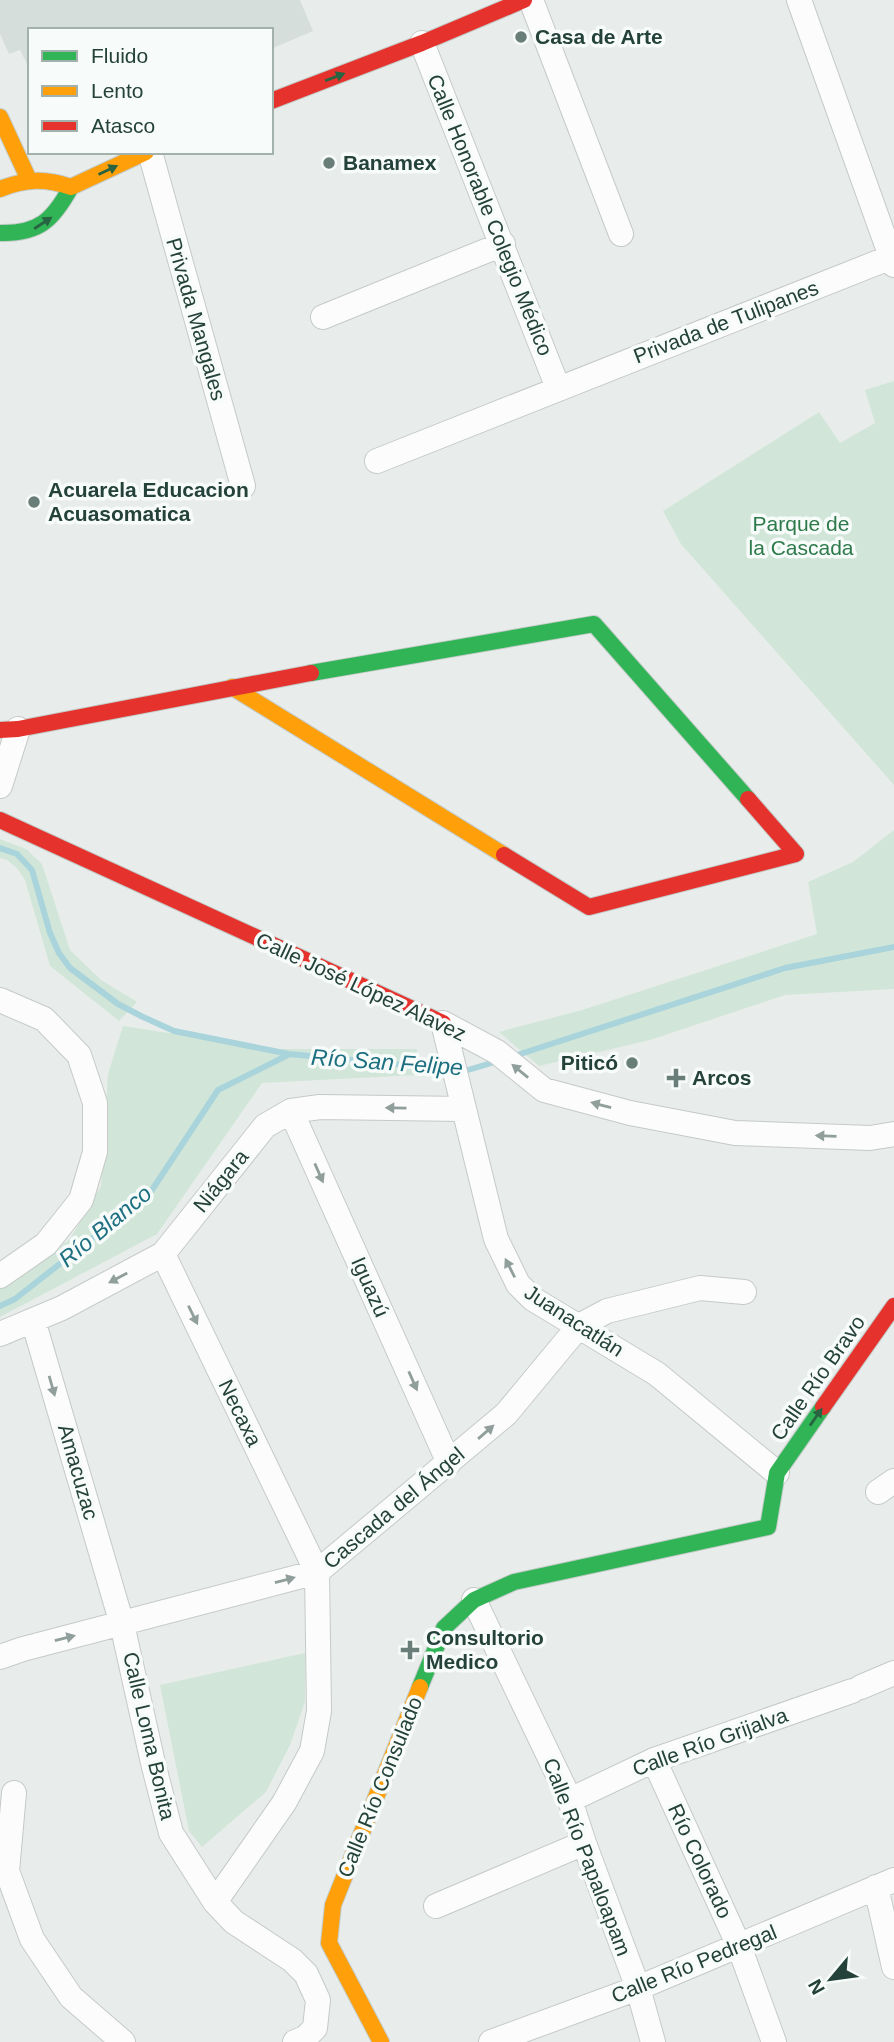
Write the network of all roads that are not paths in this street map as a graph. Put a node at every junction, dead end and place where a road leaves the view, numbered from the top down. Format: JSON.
{"nodes":[{"id":1,"x":524,"y":0,"type":"edge"},
{"id":2,"x":531,"y":0,"type":"edge"},
{"id":3,"x":799,"y":0,"type":"edge"},
{"id":4,"x":422,"y":43,"type":"junction"},
{"id":5,"x":273,"y":100,"type":"edge"},
{"id":6,"x":0,"y":117,"type":"edge"},
{"id":7,"x":144,"y":154,"type":"edge"},
{"id":8,"x":149,"y":154,"type":"edge"},
{"id":9,"x":29,"y":180,"type":"junction"},
{"id":10,"x":71,"y":187,"type":"junction"},
{"id":11,"x":0,"y":189,"type":"edge"},
{"id":12,"x":0,"y":233,"type":"edge"},
{"id":13,"x":621,"y":234,"type":"dead end"},
{"id":14,"x":503,"y":244,"type":"junction"},
{"id":15,"x":893,"y":260,"type":"edge"},
{"id":16,"x":323,"y":317,"type":"dead end"},
{"id":17,"x":558,"y":388,"type":"junction"},
{"id":18,"x":377,"y":461,"type":"dead end"},
{"id":19,"x":243,"y":486,"type":"dead end"},
{"id":20,"x":232,"y":687,"type":"junction"},
{"id":21,"x":9,"y":730,"type":"edge"},
{"id":22,"x":0,"y":786,"type":"edge"},
{"id":23,"x":0,"y":820,"type":"edge"},
{"id":24,"x":0,"y":1000,"type":"edge"},
{"id":25,"x":443,"y":1023,"type":"junction"},
{"id":26,"x":464,"y":1109,"type":"junction"},
{"id":27,"x":291,"y":1111,"type":"junction"},
{"id":28,"x":894,"y":1135,"type":"edge"},
{"id":29,"x":163,"y":1254,"type":"junction"},
{"id":30,"x":0,"y":1276,"type":"edge"},
{"id":31,"x":744,"y":1292,"type":"dead end"},
{"id":32,"x":894,"y":1307,"type":"edge"},
{"id":33,"x":33,"y":1320,"type":"junction"},
{"id":34,"x":579,"y":1326,"type":"junction"},
{"id":35,"x":0,"y":1334,"type":"edge"},
{"id":36,"x":449,"y":1463,"type":"junction"},
{"id":37,"x":777,"y":1473,"type":"junction"},
{"id":38,"x":317,"y":1572,"type":"junction"},
{"id":39,"x":474,"y":1600,"type":"junction"},
{"id":40,"x":122,"y":1624,"type":"junction"},
{"id":41,"x":0,"y":1657,"type":"edge"},
{"id":42,"x":894,"y":1673,"type":"edge"},
{"id":43,"x":654,"y":1760,"type":"junction"},
{"id":44,"x":14,"y":1793,"type":"dead end"},
{"id":45,"x":570,"y":1800,"type":"junction"},
{"id":46,"x":584,"y":1843,"type":"junction"},
{"id":47,"x":885,"y":1884,"type":"edge"},
{"id":48,"x":215,"y":1902,"type":"junction"},
{"id":49,"x":436,"y":1906,"type":"dead end"},
{"id":50,"x":739,"y":1946,"type":"junction"},
{"id":51,"x":894,"y":1967,"type":"edge"},
{"id":52,"x":638,"y":1988,"type":"junction"},
{"id":53,"x":300,"y":2040,"type":"edge"},
{"id":54,"x":123,"y":2042,"type":"edge"},
{"id":55,"x":381,"y":2042,"type":"edge"},
{"id":56,"x":491,"y":2042,"type":"edge"},
{"id":57,"x":653,"y":2042,"type":"edge"},
{"id":58,"x":774,"y":2042,"type":"edge"}],
"edges":[{"from":1,"to":4,"type":"street"},
{"from":2,"to":13,"type":"street"},
{"from":3,"to":15,"type":"street"},
{"from":5,"to":4,"type":"street","one_way":true},
{"from":4,"to":14,"type":"street","name":"Calle Honorable Colegio Médico"},
{"from":6,"to":9,"type":"street"},
{"from":10,"to":7,"type":"street","one_way":true},
{"from":8,"to":19,"type":"street","name":"Privada Mangales"},
{"from":9,"to":10,"type":"street"},
{"from":9,"to":11,"type":"street"},
{"from":12,"to":10,"type":"street","one_way":true},
{"from":14,"to":16,"type":"street"},
{"from":14,"to":17,"type":"street","name":"Calle Honorable Colegio Médico"},
{"from":15,"to":17,"type":"street","name":"Privada de Tulipanes"},
{"from":17,"to":18,"type":"street","name":"Privada de Tulipanes"},
{"from":20,"to":20,"type":"street"},
{"from":20,"to":21,"type":"street"},
{"from":21,"to":22,"type":"street"},
{"from":23,"to":25,"type":"street","name":"Calle José López Alavez"},
{"from":24,"to":30,"type":"street"},
{"from":25,"to":26,"type":"street","name":"Juanacatlán"},
{"from":28,"to":25,"type":"street","name":"Calle José López Alavez","one_way":true},
{"from":26,"to":27,"type":"street","name":"Niágara","one_way":true},
{"from":34,"to":26,"type":"street","name":"Juanacatlán","one_way":true},
{"from":27,"to":29,"type":"street","name":"Niágara"},
{"from":27,"to":36,"type":"street","name":"Iguazú","one_way":true},
{"from":29,"to":33,"type":"street","name":"Niágara","one_way":true},
{"from":29,"to":38,"type":"street","name":"Necaxa","one_way":true},
{"from":31,"to":34,"type":"street"},
{"from":37,"to":32,"type":"street","name":"Calle Río Bravo","one_way":true},
{"from":33,"to":35,"type":"street","name":"Niágara"},
{"from":33,"to":40,"type":"street","name":"Amacuzac","one_way":true},
{"from":36,"to":34,"type":"street","name":"Cascada del Ángel","one_way":true},
{"from":34,"to":37,"type":"street","name":"Juanacatlán"},
{"from":36,"to":38,"type":"street","name":"Cascada del Ángel"},
{"from":37,"to":39,"type":"street","name":"Calle Río Consulado"},
{"from":40,"to":38,"type":"street","name":"Cascada del Ángel","one_way":true},
{"from":38,"to":48,"type":"street"},
{"from":39,"to":45,"type":"street","name":"Calle Río Papaloapam"},
{"from":39,"to":55,"type":"street","name":"Calle Río Consulado"},
{"from":41,"to":40,"type":"street","name":"Cascada del Ángel","one_way":true},
{"from":40,"to":48,"type":"street","name":"Calle Loma Bonita"},
{"from":42,"to":43,"type":"street","name":"Calle Río Grijalva"},
{"from":43,"to":45,"type":"street","name":"Calle Río Grijalva"},
{"from":43,"to":50,"type":"street","name":"Río Colorado"},
{"from":44,"to":54,"type":"street"},
{"from":45,"to":46,"type":"street","name":"Calle Río Papaloapam"},
{"from":46,"to":49,"type":"street"},
{"from":46,"to":52,"type":"street","name":"Calle Río Papaloapam"},
{"from":47,"to":50,"type":"street","name":"Calle Río Pedregal"},
{"from":47,"to":51,"type":"street"},
{"from":48,"to":53,"type":"street","name":"Calle Loma Bonita"},
{"from":50,"to":52,"type":"street","name":"Calle Río Pedregal"},
{"from":50,"to":58,"type":"street","name":"Río Colorado"},
{"from":52,"to":56,"type":"street","name":"Calle Río Pedregal"},
{"from":52,"to":57,"type":"street","name":"Calle Río Papaloapam"}]}
